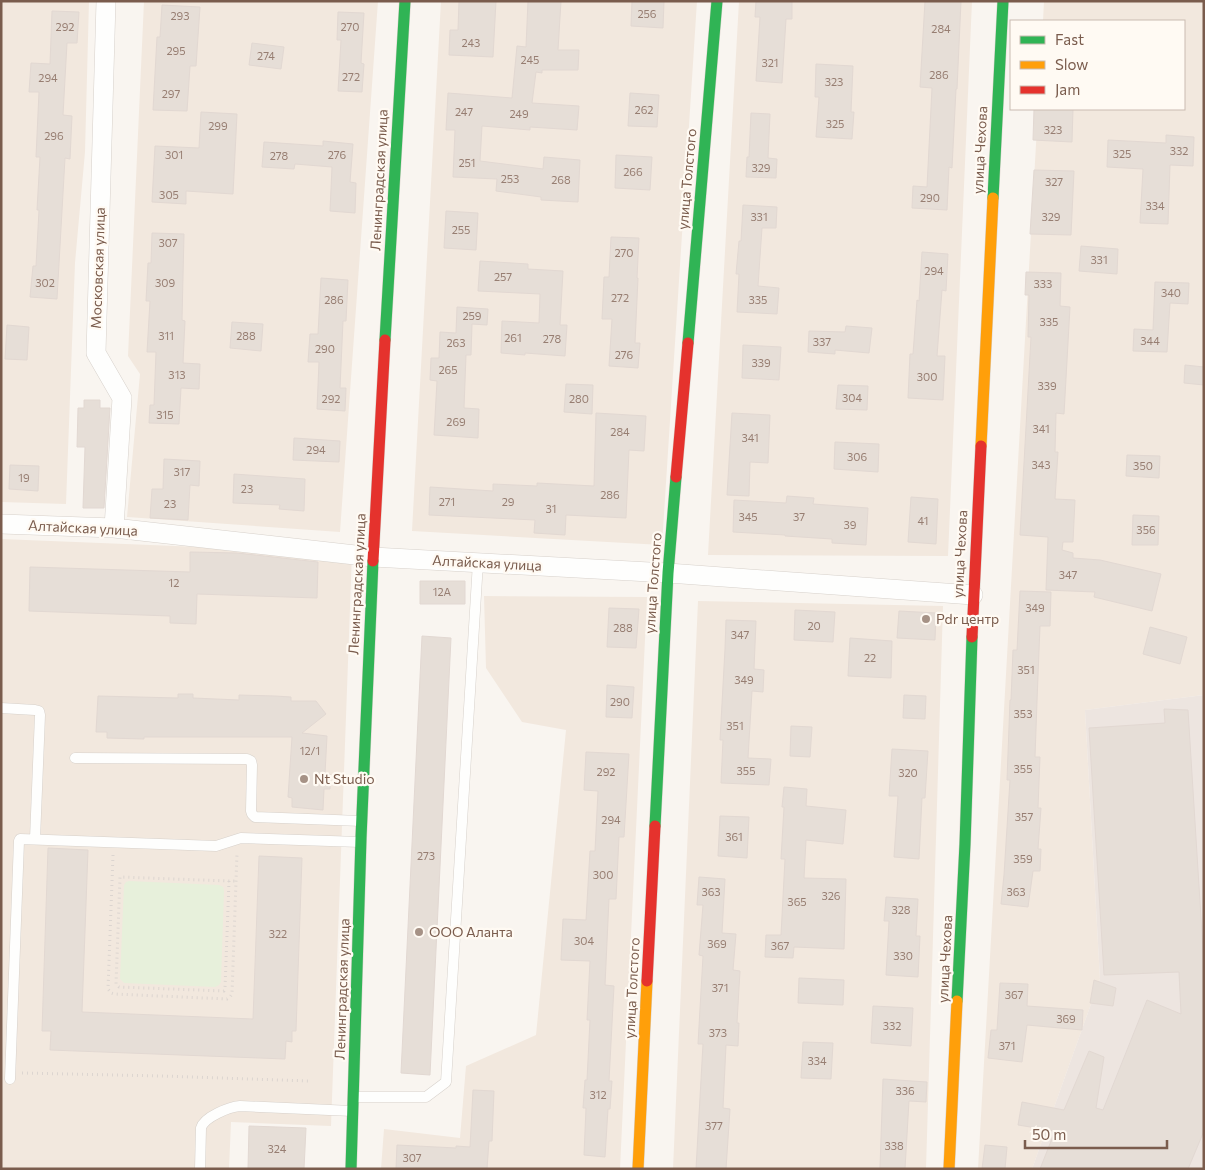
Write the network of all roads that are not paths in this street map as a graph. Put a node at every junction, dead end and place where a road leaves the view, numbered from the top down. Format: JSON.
{"nodes":[{"id":1,"x":106,"y":1,"type":"edge"},
{"id":2,"x":405,"y":1,"type":"edge"},
{"id":3,"x":717,"y":1,"type":"edge"},
{"id":4,"x":1003,"y":1,"type":"edge"},
{"id":5,"x":1,"y":524,"type":"edge"},
{"id":6,"x":114,"y":528,"type":"junction"},
{"id":7,"x":373,"y":556,"type":"junction"},
{"id":8,"x":478,"y":562,"type":"junction"},
{"id":9,"x":668,"y":573,"type":"junction"},
{"id":10,"x":973,"y":595,"type":"junction"},
{"id":11,"x":1,"y":708,"type":"edge"},
{"id":12,"x":75,"y":758,"type":"dead end"},
{"id":13,"x":362,"y":821,"type":"junction"},
{"id":14,"x":35,"y":839,"type":"junction"},
{"id":15,"x":361,"y":842,"type":"junction"},
{"id":16,"x":10,"y":1076,"type":"road end"},
{"id":17,"x":354,"y":1097,"type":"junction"},
{"id":18,"x":353,"y":1111,"type":"junction"},
{"id":19,"x":200,"y":1169,"type":"edge"},
{"id":20,"x":351,"y":1169,"type":"edge"},
{"id":21,"x":638,"y":1169,"type":"edge"},
{"id":22,"x":949,"y":1169,"type":"edge"}],
"edges":[{"from":1,"to":6,"type":"street","name":"Московская улица"},
{"from":2,"to":7,"type":"street","name":"Ленинградская улица"},
{"from":3,"to":9,"type":"street","name":"улица Толстого"},
{"from":4,"to":10,"type":"street","name":"улица Чехова"},
{"from":5,"to":6,"type":"street","name":"Алтайская улица"},
{"from":6,"to":7,"type":"street","name":"Алтайская улица"},
{"from":7,"to":8,"type":"street","name":"Алтайская улица"},
{"from":7,"to":13,"type":"street","name":"Ленинградская улица"},
{"from":8,"to":9,"type":"street","name":"Алтайская улица"},
{"from":8,"to":17,"type":"lane"},
{"from":9,"to":10,"type":"street","name":"Алтайская улица"},
{"from":9,"to":21,"type":"street","name":"улица Толстого"},
{"from":10,"to":22,"type":"street","name":"улица Чехова"},
{"from":11,"to":14,"type":"lane"},
{"from":12,"to":13,"type":"lane"},
{"from":13,"to":15,"type":"street","name":"Ленинградская улица"},
{"from":14,"to":15,"type":"lane"},
{"from":14,"to":16,"type":"lane"},
{"from":15,"to":17,"type":"street","name":"Ленинградская улица"},
{"from":17,"to":18,"type":"street","name":"Ленинградская улица"},
{"from":18,"to":19,"type":"lane"},
{"from":18,"to":20,"type":"street","name":"Ленинградская улица"}]}
